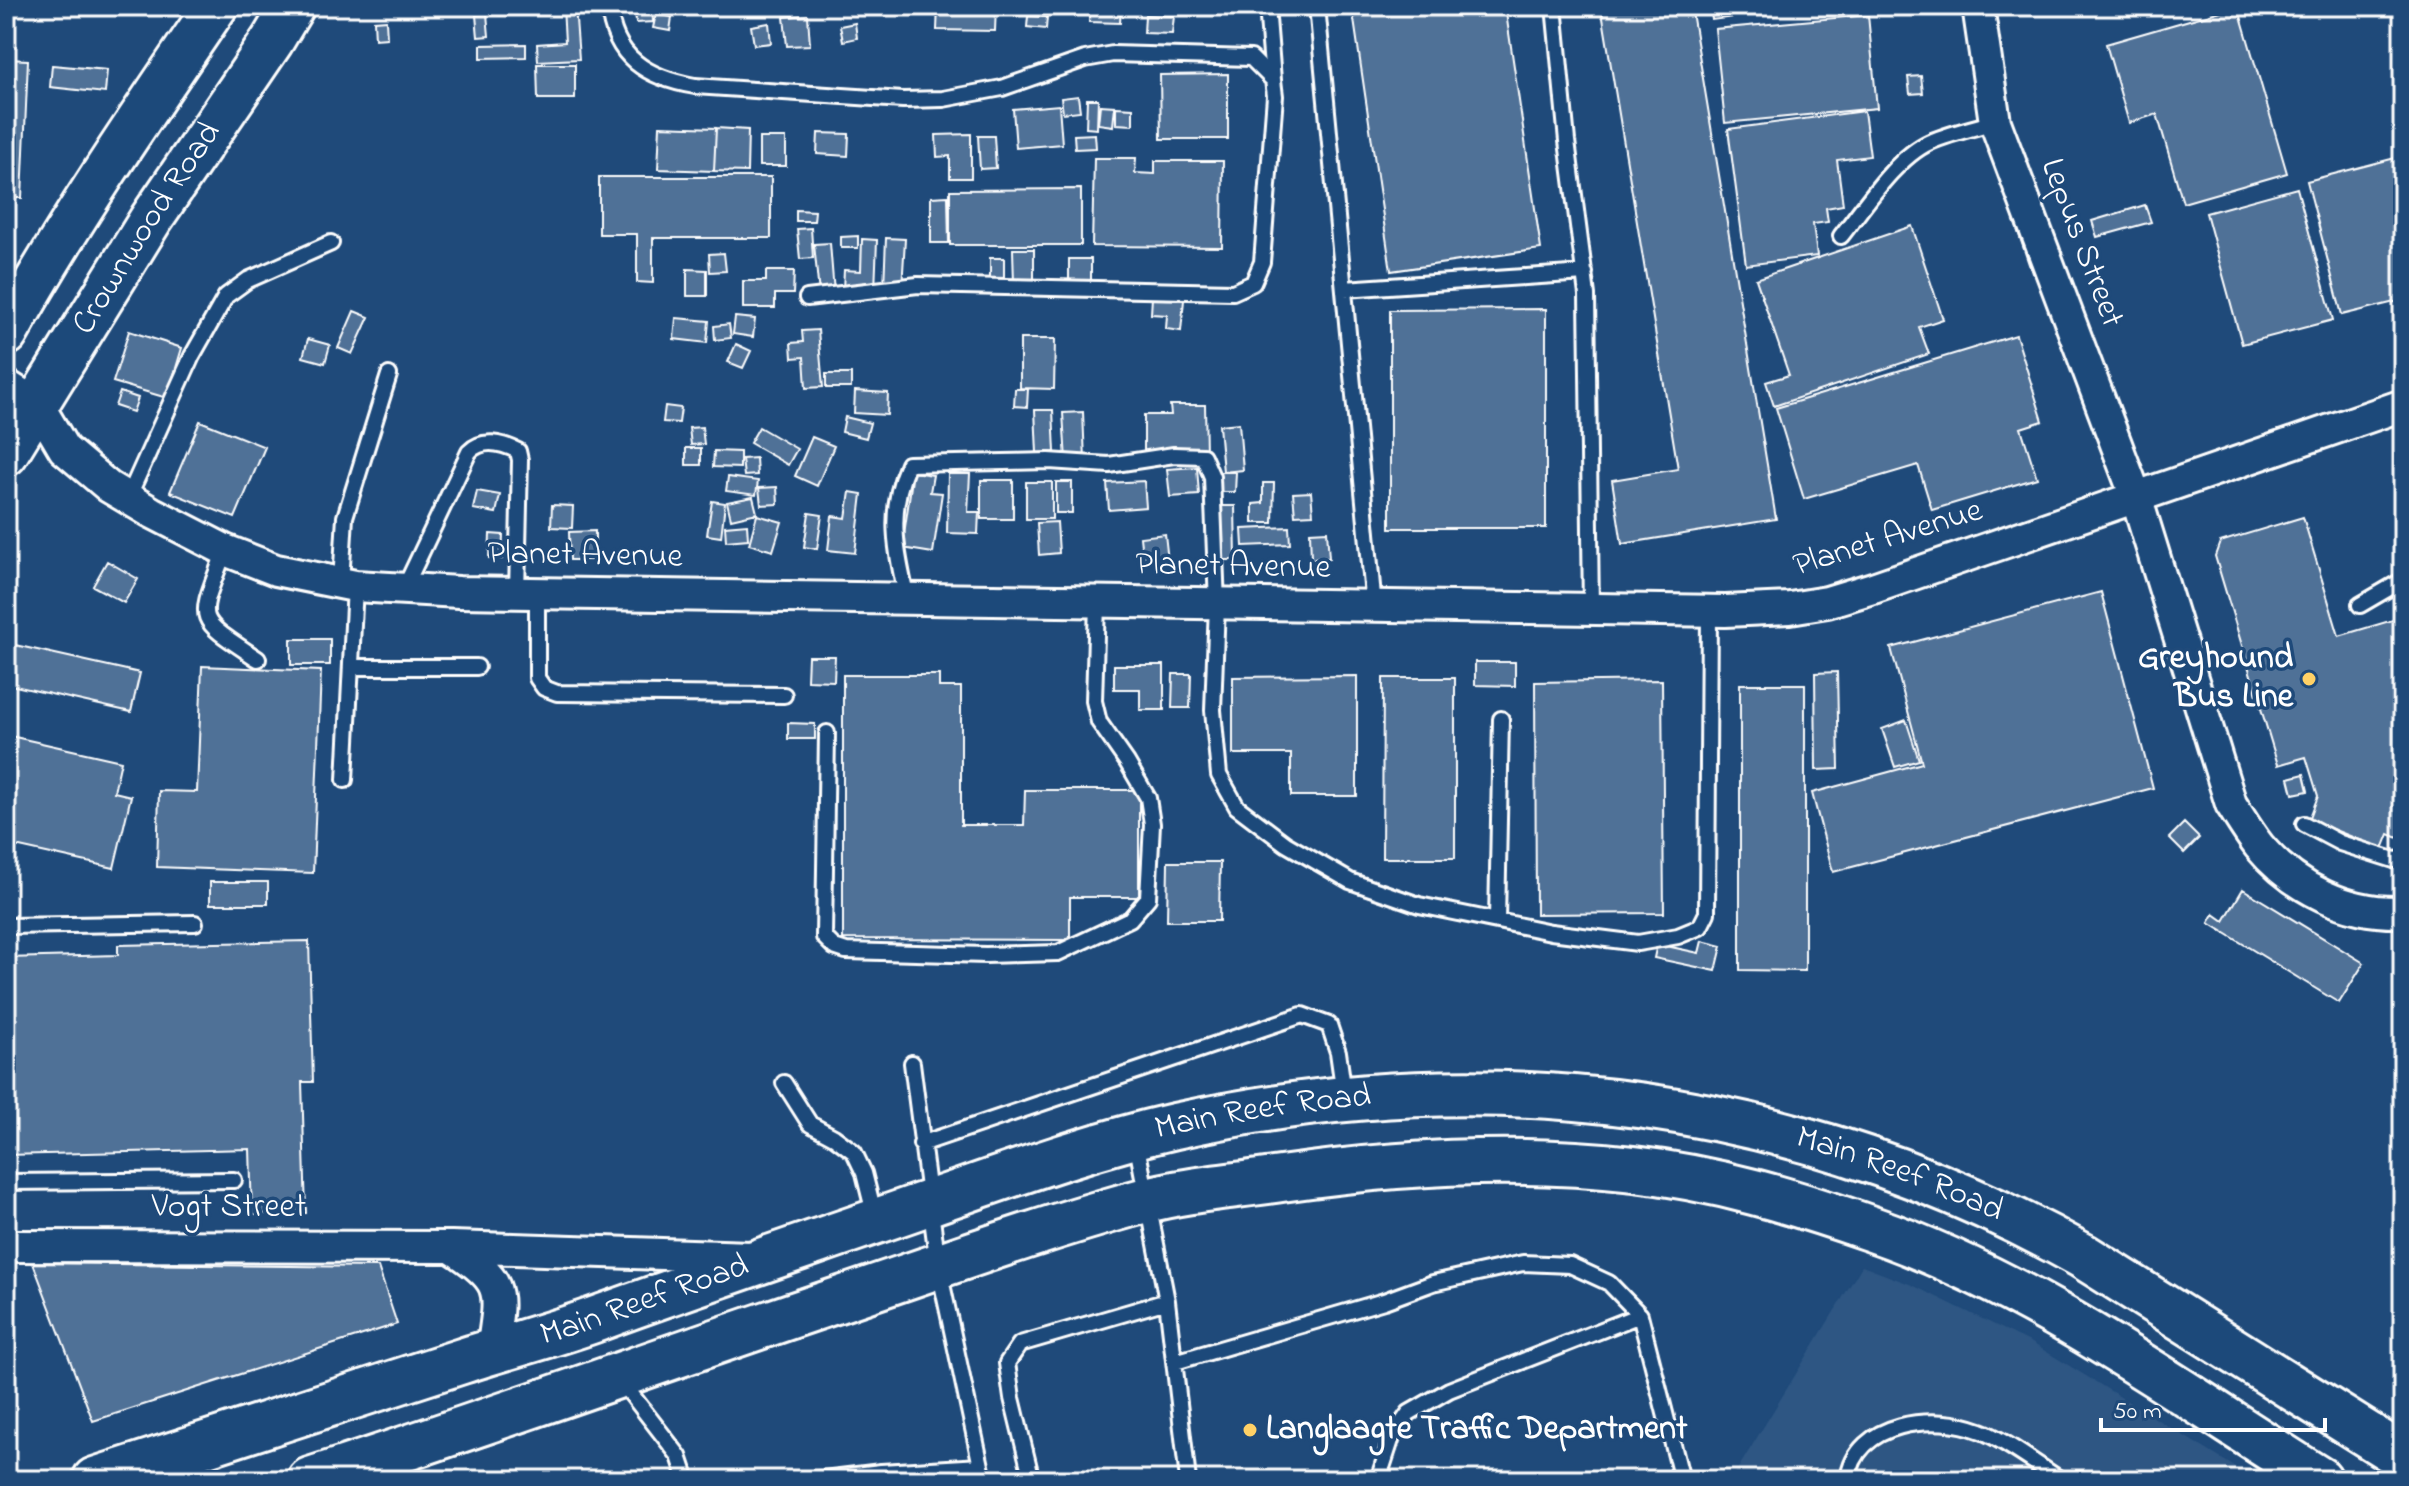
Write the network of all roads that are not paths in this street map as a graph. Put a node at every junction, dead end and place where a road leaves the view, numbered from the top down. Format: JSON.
{"nodes":[{"id":1,"x":216,"y":6,"type":"edge"},
{"id":2,"x":293,"y":6,"type":"edge"},
{"id":3,"x":609,"y":6,"type":"edge"},
{"id":4,"x":1267,"y":6,"type":"edge"},
{"id":5,"x":1317,"y":6,"type":"edge"},
{"id":6,"x":1554,"y":6,"type":"edge"},
{"id":7,"x":1982,"y":7,"type":"edge"},
{"id":8,"x":1273,"y":80,"type":"junction"},
{"id":9,"x":1995,"y":122,"type":"junction"},
{"id":10,"x":1841,"y":236,"type":"dead end"},
{"id":11,"x":331,"y":243,"type":"dead end"},
{"id":12,"x":1585,"y":273,"type":"junction"},
{"id":13,"x":1344,"y":289,"type":"junction"},
{"id":14,"x":807,"y":298,"type":"dead end"},
{"id":15,"x":17,"y":299,"type":"edge"},
{"id":16,"x":6,"y":334,"type":"edge"},
{"id":17,"x":389,"y":375,"type":"dead end"},
{"id":18,"x":2403,"y":405,"type":"edge"},
{"id":19,"x":15,"y":421,"type":"edge"},
{"id":20,"x":2136,"y":497,"type":"junction"},
{"id":21,"x":128,"y":498,"type":"junction"},
{"id":22,"x":225,"y":550,"type":"junction"},
{"id":23,"x":2403,"y":580,"type":"edge"},
{"id":24,"x":348,"y":584,"type":"junction"},
{"id":25,"x":404,"y":589,"type":"junction"},
{"id":26,"x":527,"y":592,"type":"junction"},
{"id":27,"x":907,"y":599,"type":"junction"},
{"id":28,"x":1097,"y":603,"type":"junction"},
{"id":29,"x":1217,"y":605,"type":"junction"},
{"id":30,"x":2360,"y":605,"type":"dead end"},
{"id":31,"x":1374,"y":607,"type":"junction"},
{"id":32,"x":1591,"y":610,"type":"junction"},
{"id":33,"x":1709,"y":611,"type":"junction"},
{"id":34,"x":258,"y":659,"type":"dead end"},
{"id":35,"x":351,"y":667,"type":"junction"},
{"id":36,"x":477,"y":667,"type":"dead end"},
{"id":37,"x":784,"y":695,"type":"dead end"},
{"id":38,"x":1501,"y":719,"type":"dead end"},
{"id":39,"x":827,"y":733,"type":"dead end"},
{"id":40,"x":345,"y":780,"type":"dead end"},
{"id":41,"x":2304,"y":824,"type":"dead end"},
{"id":42,"x":2403,"y":859,"type":"edge"},
{"id":43,"x":2403,"y":912,"type":"edge"},
{"id":44,"x":1497,"y":921,"type":"junction"},
{"id":45,"x":195,"y":923,"type":"dead end"},
{"id":46,"x":6,"y":926,"type":"edge"},
{"id":47,"x":912,"y":1063,"type":"dead end"},
{"id":48,"x":784,"y":1083,"type":"dead end"},
{"id":49,"x":1345,"y":1099,"type":"junction"},
{"id":50,"x":1135,"y":1136,"type":"junction"},
{"id":51,"x":921,"y":1144,"type":"junction"},
{"id":52,"x":234,"y":1180,"type":"dead end"},
{"id":53,"x":6,"y":1182,"type":"edge"},
{"id":54,"x":1148,"y":1199,"type":"junction"},
{"id":55,"x":929,"y":1203,"type":"junction"},
{"id":56,"x":876,"y":1221,"type":"junction"},
{"id":57,"x":6,"y":1246,"type":"edge"},
{"id":58,"x":451,"y":1247,"type":"junction"},
{"id":59,"x":773,"y":1257,"type":"junction"},
{"id":60,"x":938,"y":1265,"type":"junction"},
{"id":61,"x":1167,"y":1301,"type":"junction"},
{"id":62,"x":1640,"y":1315,"type":"junction"},
{"id":63,"x":595,"y":1320,"type":"junction"},
{"id":64,"x":492,"y":1351,"type":"junction"},
{"id":65,"x":1175,"y":1362,"type":"junction"},
{"id":66,"x":616,"y":1375,"type":"junction"},
{"id":67,"x":2403,"y":1457,"type":"edge"},
{"id":68,"x":982,"y":1473,"type":"edge"},
{"id":69,"x":95,"y":1480,"type":"edge"},
{"id":70,"x":310,"y":1480,"type":"edge"},
{"id":71,"x":687,"y":1480,"type":"edge"},
{"id":72,"x":815,"y":1480,"type":"edge"},
{"id":73,"x":1032,"y":1480,"type":"edge"},
{"id":74,"x":1188,"y":1480,"type":"edge"},
{"id":75,"x":1378,"y":1480,"type":"edge"},
{"id":76,"x":1682,"y":1480,"type":"edge"},
{"id":77,"x":1848,"y":1480,"type":"edge"},
{"id":78,"x":2061,"y":1480,"type":"edge"},
{"id":79,"x":2320,"y":1480,"type":"edge"}],
"edges":[{"from":1,"to":15,"type":"main road","name":"Crownwood Road"},
{"from":2,"to":19,"type":"main road","name":"Crownwood Road"},
{"from":3,"to":8,"type":"lane"},
{"from":4,"to":8,"type":"lane"},
{"from":5,"to":13,"type":"lane"},
{"from":6,"to":12,"type":"lane"},
{"from":7,"to":9,"type":"street","name":"Lepus Street"},
{"from":8,"to":14,"type":"lane"},
{"from":9,"to":10,"type":"lane"},
{"from":9,"to":20,"type":"street","name":"Lepus Street"},
{"from":11,"to":21,"type":"lane"},
{"from":12,"to":13,"type":"lane"},
{"from":12,"to":32,"type":"lane"},
{"from":13,"to":31,"type":"lane"},
{"from":15,"to":16,"type":"main road","name":"Crownwood Road"},
{"from":17,"to":24,"type":"lane"},
{"from":18,"to":20,"type":"street","name":"Planet Avenue"},
{"from":19,"to":21,"type":"street","name":"Planet Avenue"},
{"from":20,"to":33,"type":"street","name":"Planet Avenue"},
{"from":20,"to":43,"type":"street","name":"Lepus Street"},
{"from":21,"to":22,"type":"street","name":"Planet Avenue"},
{"from":22,"to":24,"type":"street","name":"Planet Avenue"},
{"from":22,"to":34,"type":"lane"},
{"from":23,"to":30,"type":"lane"},
{"from":24,"to":25,"type":"street","name":"Planet Avenue"},
{"from":24,"to":35,"type":"lane"},
{"from":25,"to":26,"type":"street","name":"Planet Avenue"},
{"from":25,"to":26,"type":"lane"},
{"from":26,"to":27,"type":"street","name":"Planet Avenue"},
{"from":26,"to":37,"type":"lane"},
{"from":27,"to":28,"type":"street","name":"Planet Avenue"},
{"from":27,"to":29,"type":"lane"},
{"from":28,"to":29,"type":"street","name":"Planet Avenue"},
{"from":28,"to":39,"type":"lane"},
{"from":29,"to":31,"type":"street","name":"Planet Avenue"},
{"from":29,"to":44,"type":"lane"},
{"from":31,"to":32,"type":"street","name":"Planet Avenue"},
{"from":32,"to":33,"type":"street","name":"Planet Avenue"},
{"from":33,"to":44,"type":"lane"},
{"from":35,"to":36,"type":"lane"},
{"from":35,"to":40,"type":"lane"},
{"from":38,"to":44,"type":"lane"},
{"from":41,"to":42,"type":"lane"},
{"from":45,"to":46,"type":"lane"},
{"from":47,"to":51,"type":"lane"},
{"from":48,"to":56,"type":"lane"},
{"from":49,"to":50,"type":"main road","name":"Main Reef Road"},
{"from":49,"to":51,"type":"lane"},
{"from":49,"to":67,"type":"main road","name":"Main Reef Road"},
{"from":50,"to":54,"type":"lane"},
{"from":50,"to":55,"type":"main road","name":"Main Reef Road"},
{"from":51,"to":55,"type":"lane"},
{"from":52,"to":53,"type":"lane"},
{"from":54,"to":60,"type":"main road","name":"Main Reef Road"},
{"from":54,"to":61,"type":"lane"},
{"from":54,"to":79,"type":"main road","name":"Main Reef Road"},
{"from":55,"to":56,"type":"main road","name":"Main Reef Road"},
{"from":55,"to":60,"type":"lane"},
{"from":56,"to":59,"type":"main road","name":"Main Reef Road"},
{"from":57,"to":58,"type":"street","name":"Vogt Street"},
{"from":58,"to":59,"type":"street","name":"Vogt Street"},
{"from":58,"to":64,"type":"street"},
{"from":59,"to":63,"type":"main road","name":"Main Reef Road"},
{"from":60,"to":66,"type":"main road","name":"Main Reef Road"},
{"from":60,"to":68,"type":"lane"},
{"from":61,"to":65,"type":"lane"},
{"from":61,"to":73,"type":"lane"},
{"from":62,"to":65,"type":"lane"},
{"from":62,"to":75,"type":"lane"},
{"from":62,"to":76,"type":"lane"},
{"from":63,"to":64,"type":"main road","name":"Main Reef Road"},
{"from":63,"to":66,"type":"main road"},
{"from":64,"to":69,"type":"main road","name":"Main Reef Road"},
{"from":65,"to":74,"type":"lane"},
{"from":66,"to":70,"type":"main road","name":"Main Reef Road"},
{"from":66,"to":71,"type":"lane"},
{"from":68,"to":72,"type":"lane"},
{"from":77,"to":78,"type":"lane"}]}
